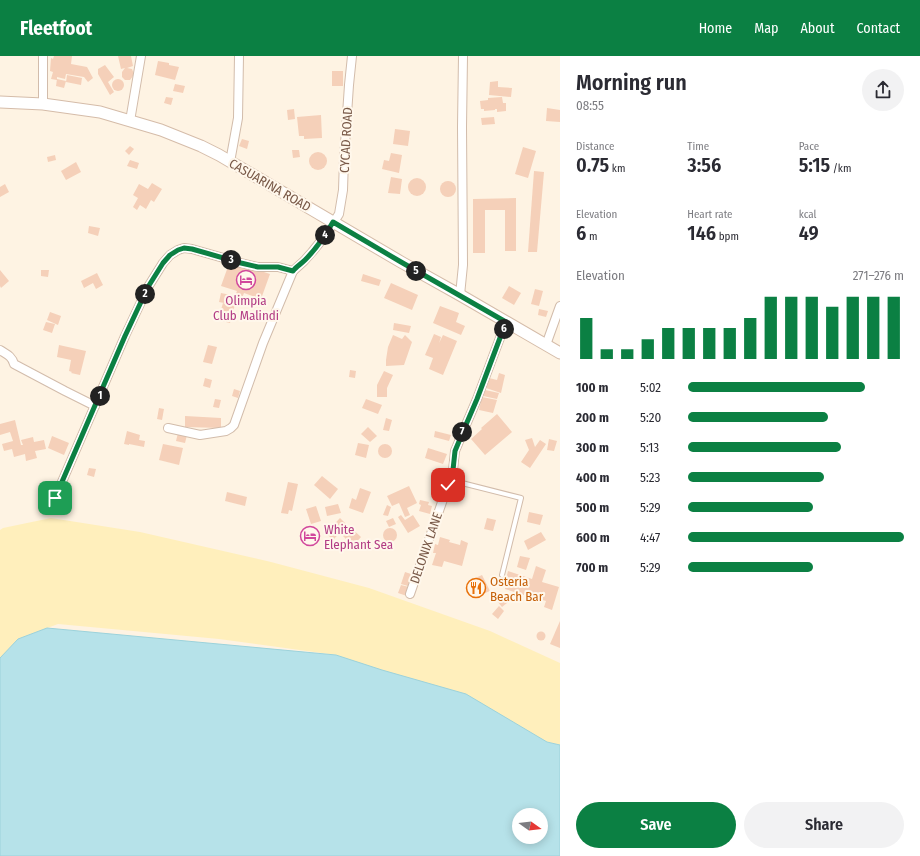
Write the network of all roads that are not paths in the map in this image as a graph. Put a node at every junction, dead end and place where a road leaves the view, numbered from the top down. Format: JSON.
{"nodes":[{"id":1,"x":43,"y":56,"type":"edge"},
{"id":2,"x":141,"y":56,"type":"edge"},
{"id":3,"x":239,"y":56,"type":"edge"},
{"id":4,"x":352,"y":56,"type":"edge"},
{"id":5,"x":464,"y":56,"type":"edge"},
{"id":6,"x":0,"y":102,"type":"edge"},
{"id":7,"x":43,"y":104,"type":"junction"},
{"id":8,"x":130,"y":120,"type":"junction"},
{"id":9,"x":230,"y":162,"type":"junction"},
{"id":10,"x":333,"y":222,"type":"junction"},
{"id":11,"x":293,"y":271,"type":"junction"},
{"id":12,"x":460,"y":295,"type":"junction"},
{"id":13,"x":560,"y":306,"type":"edge"},
{"id":14,"x":506,"y":322,"type":"junction"},
{"id":15,"x":546,"y":345,"type":"junction"},
{"id":16,"x":0,"y":350,"type":"edge"},
{"id":17,"x":560,"y":353,"type":"edge"},
{"id":18,"x":95,"y":406,"type":"junction"},
{"id":19,"x":168,"y":428,"type":"dead end"},
{"id":20,"x":450,"y":480,"type":"junction"},
{"id":21,"x":55,"y":498,"type":"dead end"},
{"id":22,"x":502,"y":575,"type":"dead end"},
{"id":23,"x":410,"y":594,"type":"dead end"}],
"edges":[{"from":1,"to":7,"type":"street"},
{"from":2,"to":8,"type":"street"},
{"from":3,"to":9,"type":"street"},
{"from":4,"to":10,"type":"street","name":"CYCAD ROAD"},
{"from":5,"to":12,"type":"street"},
{"from":6,"to":7,"type":"street","name":"CASUARINA ROAD"},
{"from":7,"to":8,"type":"street","name":"CASUARINA ROAD"},
{"from":8,"to":9,"type":"street","name":"CASUARINA ROAD"},
{"from":9,"to":10,"type":"street","name":"CASUARINA ROAD"},
{"from":10,"to":11,"type":"street","name":"CYCAD ROAD"},
{"from":10,"to":12,"type":"street","name":"CASUARINA ROAD"},
{"from":11,"to":18,"type":"street"},
{"from":11,"to":19,"type":"street"},
{"from":12,"to":14,"type":"street","name":"CASUARINA ROAD"},
{"from":13,"to":15,"type":"street"},
{"from":14,"to":15,"type":"street","name":"CASUARINA ROAD"},
{"from":14,"to":20,"type":"street","name":"DELONIX LANE"},
{"from":15,"to":17,"type":"street","name":"CASUARINA ROAD"},
{"from":16,"to":18,"type":"street"},
{"from":18,"to":21,"type":"street"},
{"from":20,"to":22,"type":"lane"},
{"from":20,"to":23,"type":"street","name":"DELONIX LANE"}]}
